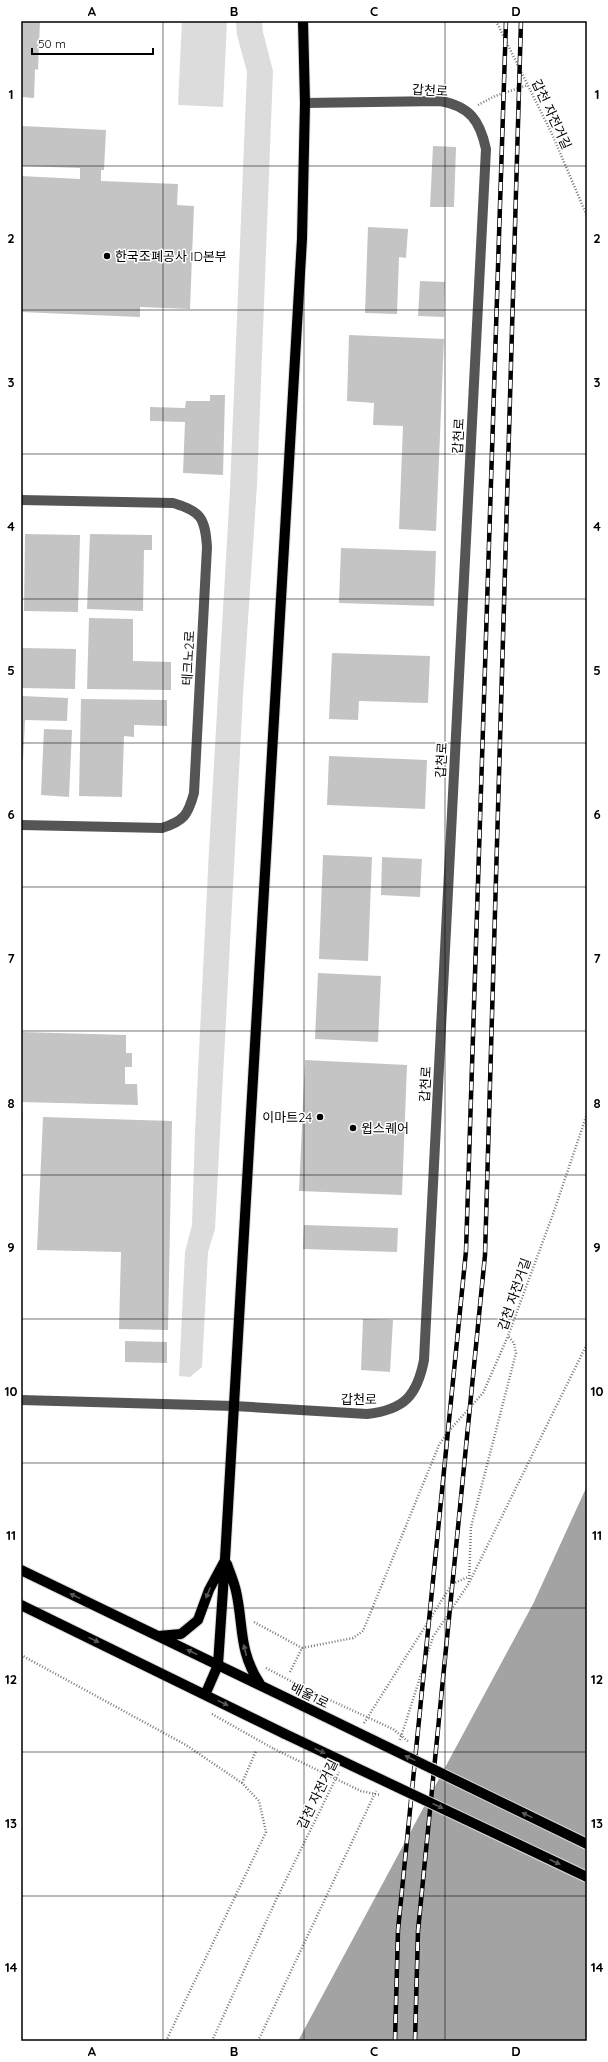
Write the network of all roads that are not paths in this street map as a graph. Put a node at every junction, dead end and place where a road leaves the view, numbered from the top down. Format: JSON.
{"nodes":[{"id":1,"x":303,"y":21,"type":"edge"},
{"id":2,"x":305,"y":103,"type":"junction"},
{"id":3,"x":21,"y":500,"type":"edge"},
{"id":4,"x":21,"y":825,"type":"edge"},
{"id":5,"x":21,"y":1400,"type":"edge"},
{"id":6,"x":234,"y":1406,"type":"junction"},
{"id":7,"x":225,"y":1559,"type":"junction"},
{"id":8,"x":21,"y":1570,"type":"edge"},
{"id":9,"x":21,"y":1605,"type":"edge"},
{"id":10,"x":159,"y":1636,"type":"junction"},
{"id":11,"x":218,"y":1665,"type":"junction"},
{"id":12,"x":261,"y":1686,"type":"junction"},
{"id":13,"x":206,"y":1695,"type":"junction"},
{"id":14,"x":587,"y":1844,"type":"edge"},
{"id":15,"x":587,"y":1877,"type":"edge"}],
"edges":[{"from":1,"to":2,"type":"main road"},
{"from":2,"to":6,"type":"main road"},
{"from":2,"to":6,"type":"street","name":"갑천로"},
{"from":3,"to":4,"type":"street","name":"테크노2로"},
{"from":5,"to":6,"type":"street","name":"갑천로"},
{"from":6,"to":7,"type":"main road"},
{"from":7,"to":10,"type":"main road","one_way":true},
{"from":7,"to":11,"type":"main road"},
{"from":12,"to":7,"type":"main road","one_way":true},
{"from":10,"to":8,"type":"main road","name":"배울1로","one_way":true},
{"from":9,"to":13,"type":"main road","one_way":true},
{"from":11,"to":10,"type":"main road","name":"배울1로","one_way":true},
{"from":11,"to":12,"type":"main road","name":"배울1로"},
{"from":11,"to":13,"type":"main road"},
{"from":14,"to":12,"type":"main road","name":"배울1로","one_way":true,"bridge":true},
{"from":13,"to":15,"type":"main road","one_way":true,"bridge":true}]}
